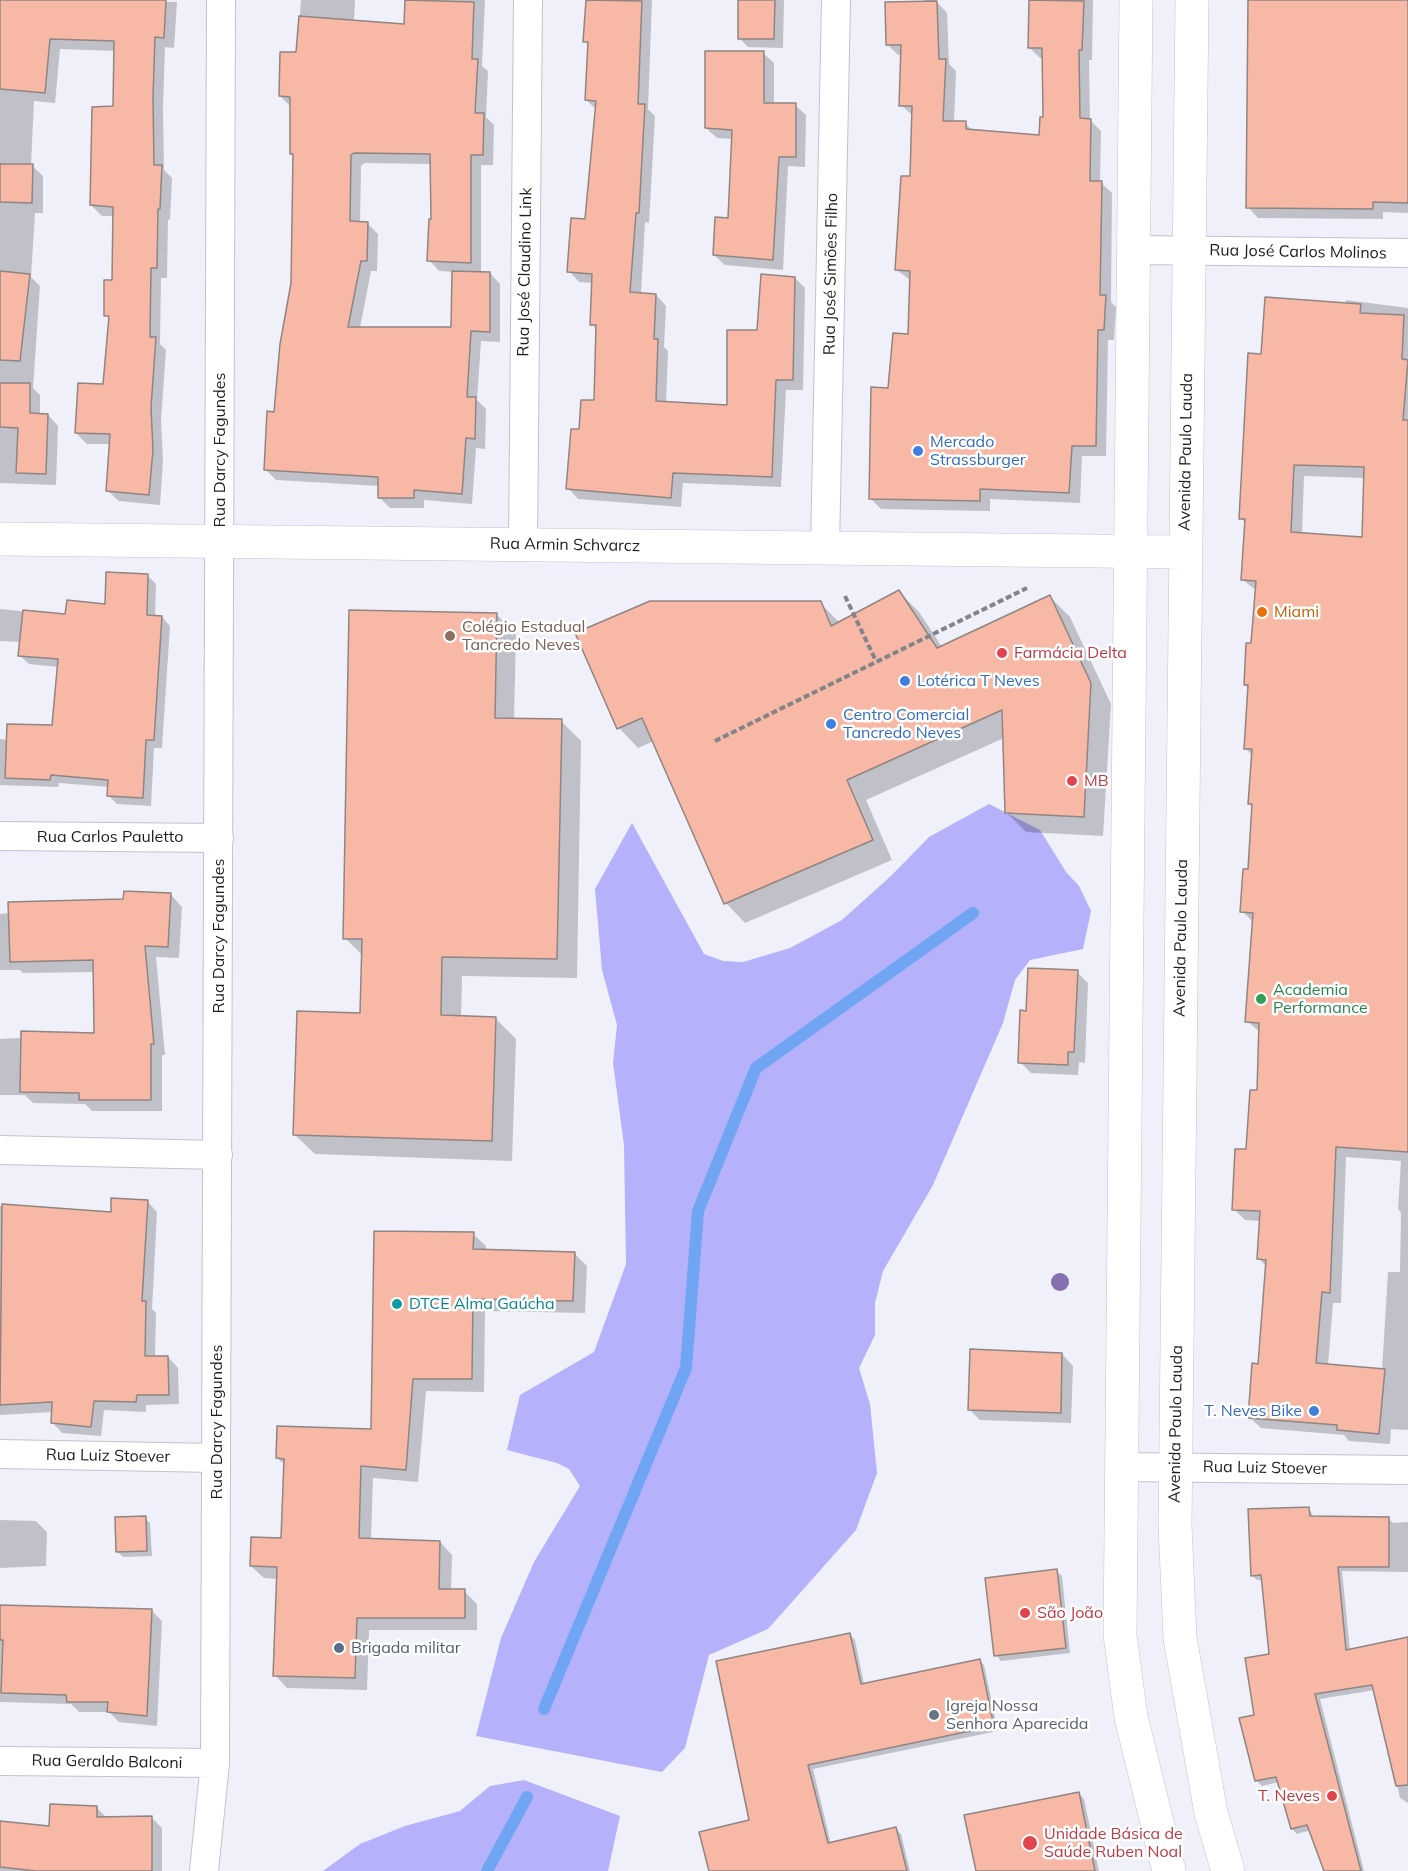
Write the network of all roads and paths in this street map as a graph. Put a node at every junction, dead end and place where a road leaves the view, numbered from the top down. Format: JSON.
{"nodes":[{"id":1,"x":221,"y":0,"type":"edge"},
{"id":2,"x":528,"y":0,"type":"edge"},
{"id":3,"x":836,"y":0,"type":"edge"},
{"id":4,"x":1136,"y":0,"type":"edge"},
{"id":5,"x":1192,"y":0,"type":"edge"},
{"id":6,"x":1134,"y":250,"type":"junction"},
{"id":7,"x":1189,"y":251,"type":"junction"},
{"id":8,"x":1408,"y":253,"type":"edge"},
{"id":9,"x":0,"y":539,"type":"edge"},
{"id":10,"x":220,"y":541,"type":"junction"},
{"id":11,"x":523,"y":545,"type":"junction"},
{"id":12,"x":825,"y":549,"type":"junction"},
{"id":13,"x":1130,"y":552,"type":"junction"},
{"id":14,"x":1185,"y":552,"type":"junction"},
{"id":15,"x":1036,"y":584,"type":"dead end"},
{"id":16,"x":845,"y":596,"type":"dead end"},
{"id":17,"x":876,"y":661,"type":"junction"},
{"id":18,"x":715,"y":741,"type":"dead end"},
{"id":19,"x":0,"y":836,"type":"edge"},
{"id":20,"x":219,"y":837,"type":"junction"},
{"id":21,"x":0,"y":1150,"type":"edge"},
{"id":22,"x":218,"y":1155,"type":"junction"},
{"id":23,"x":0,"y":1454,"type":"edge"},
{"id":24,"x":216,"y":1458,"type":"junction"},
{"id":25,"x":1122,"y":1467,"type":"junction"},
{"id":26,"x":1175,"y":1468,"type":"junction"},
{"id":27,"x":1408,"y":1470,"type":"edge"},
{"id":28,"x":0,"y":1761,"type":"edge"},
{"id":29,"x":215,"y":1763,"type":"junction"},
{"id":30,"x":204,"y":1871,"type":"edge"},
{"id":31,"x":1169,"y":1871,"type":"edge"},
{"id":32,"x":1228,"y":1871,"type":"edge"}],
"edges":[{"from":1,"to":10,"type":"street","name":"Rua Darcy Fagundes"},
{"from":2,"to":11,"type":"street","name":"Rua José Claudino Link"},
{"from":3,"to":12,"type":"street","name":"Rua José Simões Filho"},
{"from":4,"to":6,"type":"main road"},
{"from":5,"to":7,"type":"main road","name":"Avenida Paulo Lauda"},
{"from":6,"to":7,"type":"street","name":"Rua José Carlos Molinos"},
{"from":6,"to":13,"type":"main road"},
{"from":7,"to":8,"type":"street","name":"Rua José Carlos Molinos"},
{"from":7,"to":14,"type":"main road","name":"Avenida Paulo Lauda"},
{"from":9,"to":10,"type":"main road","name":"Rua Armin Schvarcz"},
{"from":10,"to":11,"type":"main road","name":"Rua Armin Schvarcz"},
{"from":10,"to":20,"type":"street","name":"Rua Darcy Fagundes"},
{"from":11,"to":12,"type":"main road","name":"Rua Armin Schvarcz"},
{"from":12,"to":13,"type":"main road","name":"Rua Armin Schvarcz"},
{"from":13,"to":14,"type":"main road","name":"Rua Armin Schvarcz"},
{"from":13,"to":25,"type":"main road"},
{"from":14,"to":26,"type":"main road","name":"Avenida Paulo Lauda"},
{"from":15,"to":17,"type":"path"},
{"from":16,"to":17,"type":"path"},
{"from":17,"to":18,"type":"path"},
{"from":19,"to":20,"type":"street","name":"Rua Carlos Pauletto"},
{"from":20,"to":22,"type":"street","name":"Rua Darcy Fagundes"},
{"from":21,"to":22,"type":"street"},
{"from":22,"to":24,"type":"street","name":"Rua Darcy Fagundes"},
{"from":23,"to":24,"type":"street","name":"Rua Luiz Stoever"},
{"from":24,"to":29,"type":"street","name":"Rua Darcy Fagundes"},
{"from":25,"to":26,"type":"street","name":"Rua Luiz Stoever"},
{"from":25,"to":31,"type":"main road"},
{"from":26,"to":27,"type":"street","name":"Rua Luiz Stoever"},
{"from":26,"to":32,"type":"main road","name":"Avenida Paulo Lauda"},
{"from":28,"to":29,"type":"street","name":"Rua Geraldo Balconi"},
{"from":29,"to":30,"type":"street","name":"Rua Darcy Fagundes"}]}
